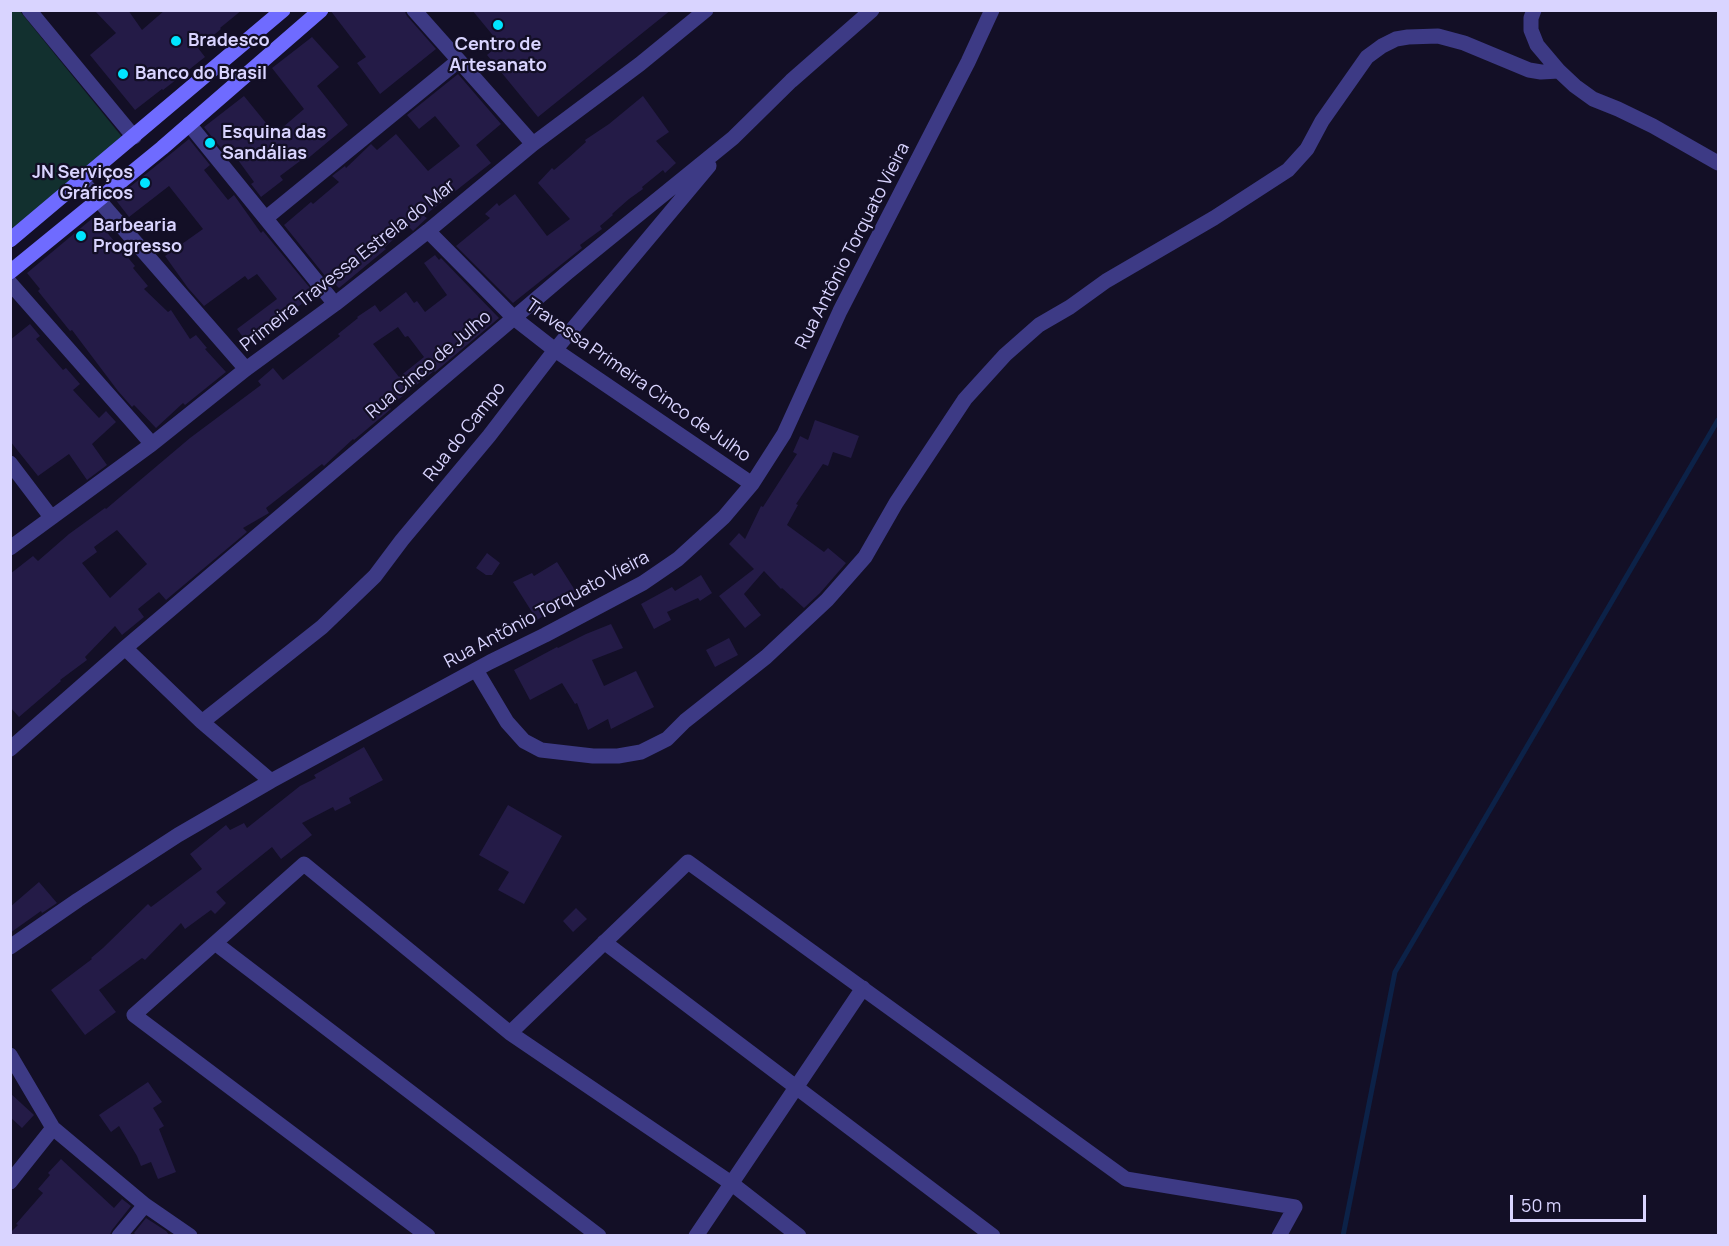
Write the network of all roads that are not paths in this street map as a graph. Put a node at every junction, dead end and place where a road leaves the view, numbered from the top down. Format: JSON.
{"nodes":[{"id":1,"x":30,"y":10,"type":"edge"},
{"id":2,"x":321,"y":10,"type":"edge"},
{"id":3,"x":414,"y":10,"type":"edge"},
{"id":4,"x":706,"y":10,"type":"edge"},
{"id":5,"x":872,"y":10,"type":"edge"},
{"id":6,"x":992,"y":10,"type":"edge"},
{"id":7,"x":1534,"y":10,"type":"edge"},
{"id":8,"x":274,"y":13,"type":"edge"},
{"id":9,"x":458,"y":61,"type":"junction"},
{"id":10,"x":1559,"y":71,"type":"junction"},
{"id":11,"x":189,"y":124,"type":"junction"},
{"id":12,"x":134,"y":137,"type":"junction"},
{"id":13,"x":733,"y":138,"type":"junction"},
{"id":14,"x":533,"y":144,"type":"junction"},
{"id":15,"x":1719,"y":163,"type":"edge"},
{"id":16,"x":82,"y":182,"type":"junction"},
{"id":17,"x":99,"y":200,"type":"junction"},
{"id":18,"x":266,"y":218,"type":"junction"},
{"id":19,"x":428,"y":231,"type":"junction"},
{"id":20,"x":10,"y":240,"type":"edge"},
{"id":21,"x":10,"y":272,"type":"edge"},
{"id":22,"x":10,"y":283,"type":"edge"},
{"id":23,"x":335,"y":304,"type":"junction"},
{"id":24,"x":514,"y":318,"type":"junction"},
{"id":25,"x":555,"y":350,"type":"junction"},
{"id":26,"x":246,"y":369,"type":"junction"},
{"id":27,"x":152,"y":444,"type":"junction"},
{"id":28,"x":10,"y":463,"type":"edge"},
{"id":29,"x":752,"y":484,"type":"junction"},
{"id":30,"x":51,"y":517,"type":"junction"},
{"id":31,"x":10,"y":549,"type":"edge"},
{"id":32,"x":125,"y":648,"type":"junction"},
{"id":33,"x":476,"y":670,"type":"junction"},
{"id":34,"x":202,"y":722,"type":"junction"},
{"id":35,"x":10,"y":749,"type":"edge"},
{"id":36,"x":271,"y":782,"type":"junction"},
{"id":37,"x":604,"y":942,"type":"junction"},
{"id":38,"x":215,"y":943,"type":"junction"},
{"id":39,"x":10,"y":947,"type":"edge"},
{"id":40,"x":863,"y":988,"type":"junction"},
{"id":41,"x":510,"y":1033,"type":"junction"},
{"id":42,"x":10,"y":1054,"type":"edge"},
{"id":43,"x":796,"y":1087,"type":"junction"},
{"id":44,"x":53,"y":1128,"type":"junction"},
{"id":45,"x":10,"y":1182,"type":"edge"},
{"id":46,"x":731,"y":1183,"type":"junction"},
{"id":47,"x":145,"y":1205,"type":"junction"},
{"id":48,"x":119,"y":1236,"type":"edge"},
{"id":49,"x":190,"y":1236,"type":"edge"},
{"id":50,"x":428,"y":1236,"type":"edge"},
{"id":51,"x":599,"y":1236,"type":"edge"},
{"id":52,"x":696,"y":1236,"type":"edge"},
{"id":53,"x":799,"y":1236,"type":"edge"},
{"id":54,"x":993,"y":1236,"type":"edge"},
{"id":55,"x":1279,"y":1236,"type":"edge"}],
"edges":[{"from":1,"to":12,"type":"street"},
{"from":2,"to":11,"type":"main road"},
{"from":3,"to":9,"type":"street"},
{"from":4,"to":14,"type":"street","name":"Primeira Travessa Estrela do Mar"},
{"from":5,"to":13,"type":"street","name":"Rua Cinco de Julho"},
{"from":6,"to":29,"type":"street","name":"Rua Antônio Torquato Vieira"},
{"from":7,"to":10,"type":"street"},
{"from":8,"to":12,"type":"main road"},
{"from":9,"to":14,"type":"street"},
{"from":9,"to":18,"type":"street"},
{"from":10,"to":15,"type":"street"},
{"from":10,"to":33,"type":"street"},
{"from":11,"to":17,"type":"main road"},
{"from":11,"to":18,"type":"street"},
{"from":12,"to":16,"type":"main road"},
{"from":13,"to":24,"type":"street","name":"Rua Cinco de Julho"},
{"from":13,"to":25,"type":"street","name":"Rua do Campo"},
{"from":14,"to":19,"type":"street","name":"Primeira Travessa Estrela do Mar"},
{"from":16,"to":17,"type":"street"},
{"from":16,"to":20,"type":"main road"},
{"from":17,"to":21,"type":"main road"},
{"from":17,"to":26,"type":"street"},
{"from":18,"to":23,"type":"street"},
{"from":19,"to":23,"type":"street","name":"Primeira Travessa Estrela do Mar"},
{"from":19,"to":24,"type":"street","name":"Travessa Primeira Cinco de Julho"},
{"from":22,"to":27,"type":"street"},
{"from":23,"to":26,"type":"street","name":"Primeira Travessa Estrela do Mar"},
{"from":24,"to":25,"type":"street","name":"Travessa Primeira Cinco de Julho"},
{"from":24,"to":32,"type":"street","name":"Rua Cinco de Julho"},
{"from":25,"to":29,"type":"street","name":"Travessa Primeira Cinco de Julho"},
{"from":25,"to":34,"type":"street","name":"Rua do Campo"},
{"from":26,"to":27,"type":"street","name":"Primeira Travessa Estrela do Mar"},
{"from":27,"to":30,"type":"street","name":"Primeira Travessa Estrela do Mar"},
{"from":28,"to":30,"type":"street"},
{"from":29,"to":33,"type":"street","name":"Rua Antônio Torquato Vieira"},
{"from":30,"to":31,"type":"street","name":"Primeira Travessa Estrela do Mar"},
{"from":32,"to":34,"type":"street"},
{"from":32,"to":35,"type":"street","name":"Rua Cinco de Julho"},
{"from":33,"to":36,"type":"street","name":"Rua Antônio Torquato Vieira"},
{"from":34,"to":36,"type":"street"},
{"from":36,"to":39,"type":"street","name":"Rua Antônio Torquato Vieira"},
{"from":37,"to":40,"type":"street"},
{"from":37,"to":41,"type":"street"},
{"from":37,"to":43,"type":"street"},
{"from":38,"to":41,"type":"street"},
{"from":38,"to":50,"type":"street"},
{"from":38,"to":51,"type":"street"},
{"from":40,"to":43,"type":"street"},
{"from":40,"to":55,"type":"street"},
{"from":41,"to":46,"type":"street"},
{"from":42,"to":44,"type":"street"},
{"from":43,"to":46,"type":"street"},
{"from":43,"to":54,"type":"street"},
{"from":44,"to":45,"type":"street"},
{"from":44,"to":47,"type":"street"},
{"from":46,"to":52,"type":"street"},
{"from":46,"to":53,"type":"street"},
{"from":47,"to":48,"type":"street"},
{"from":47,"to":49,"type":"street"}]}
